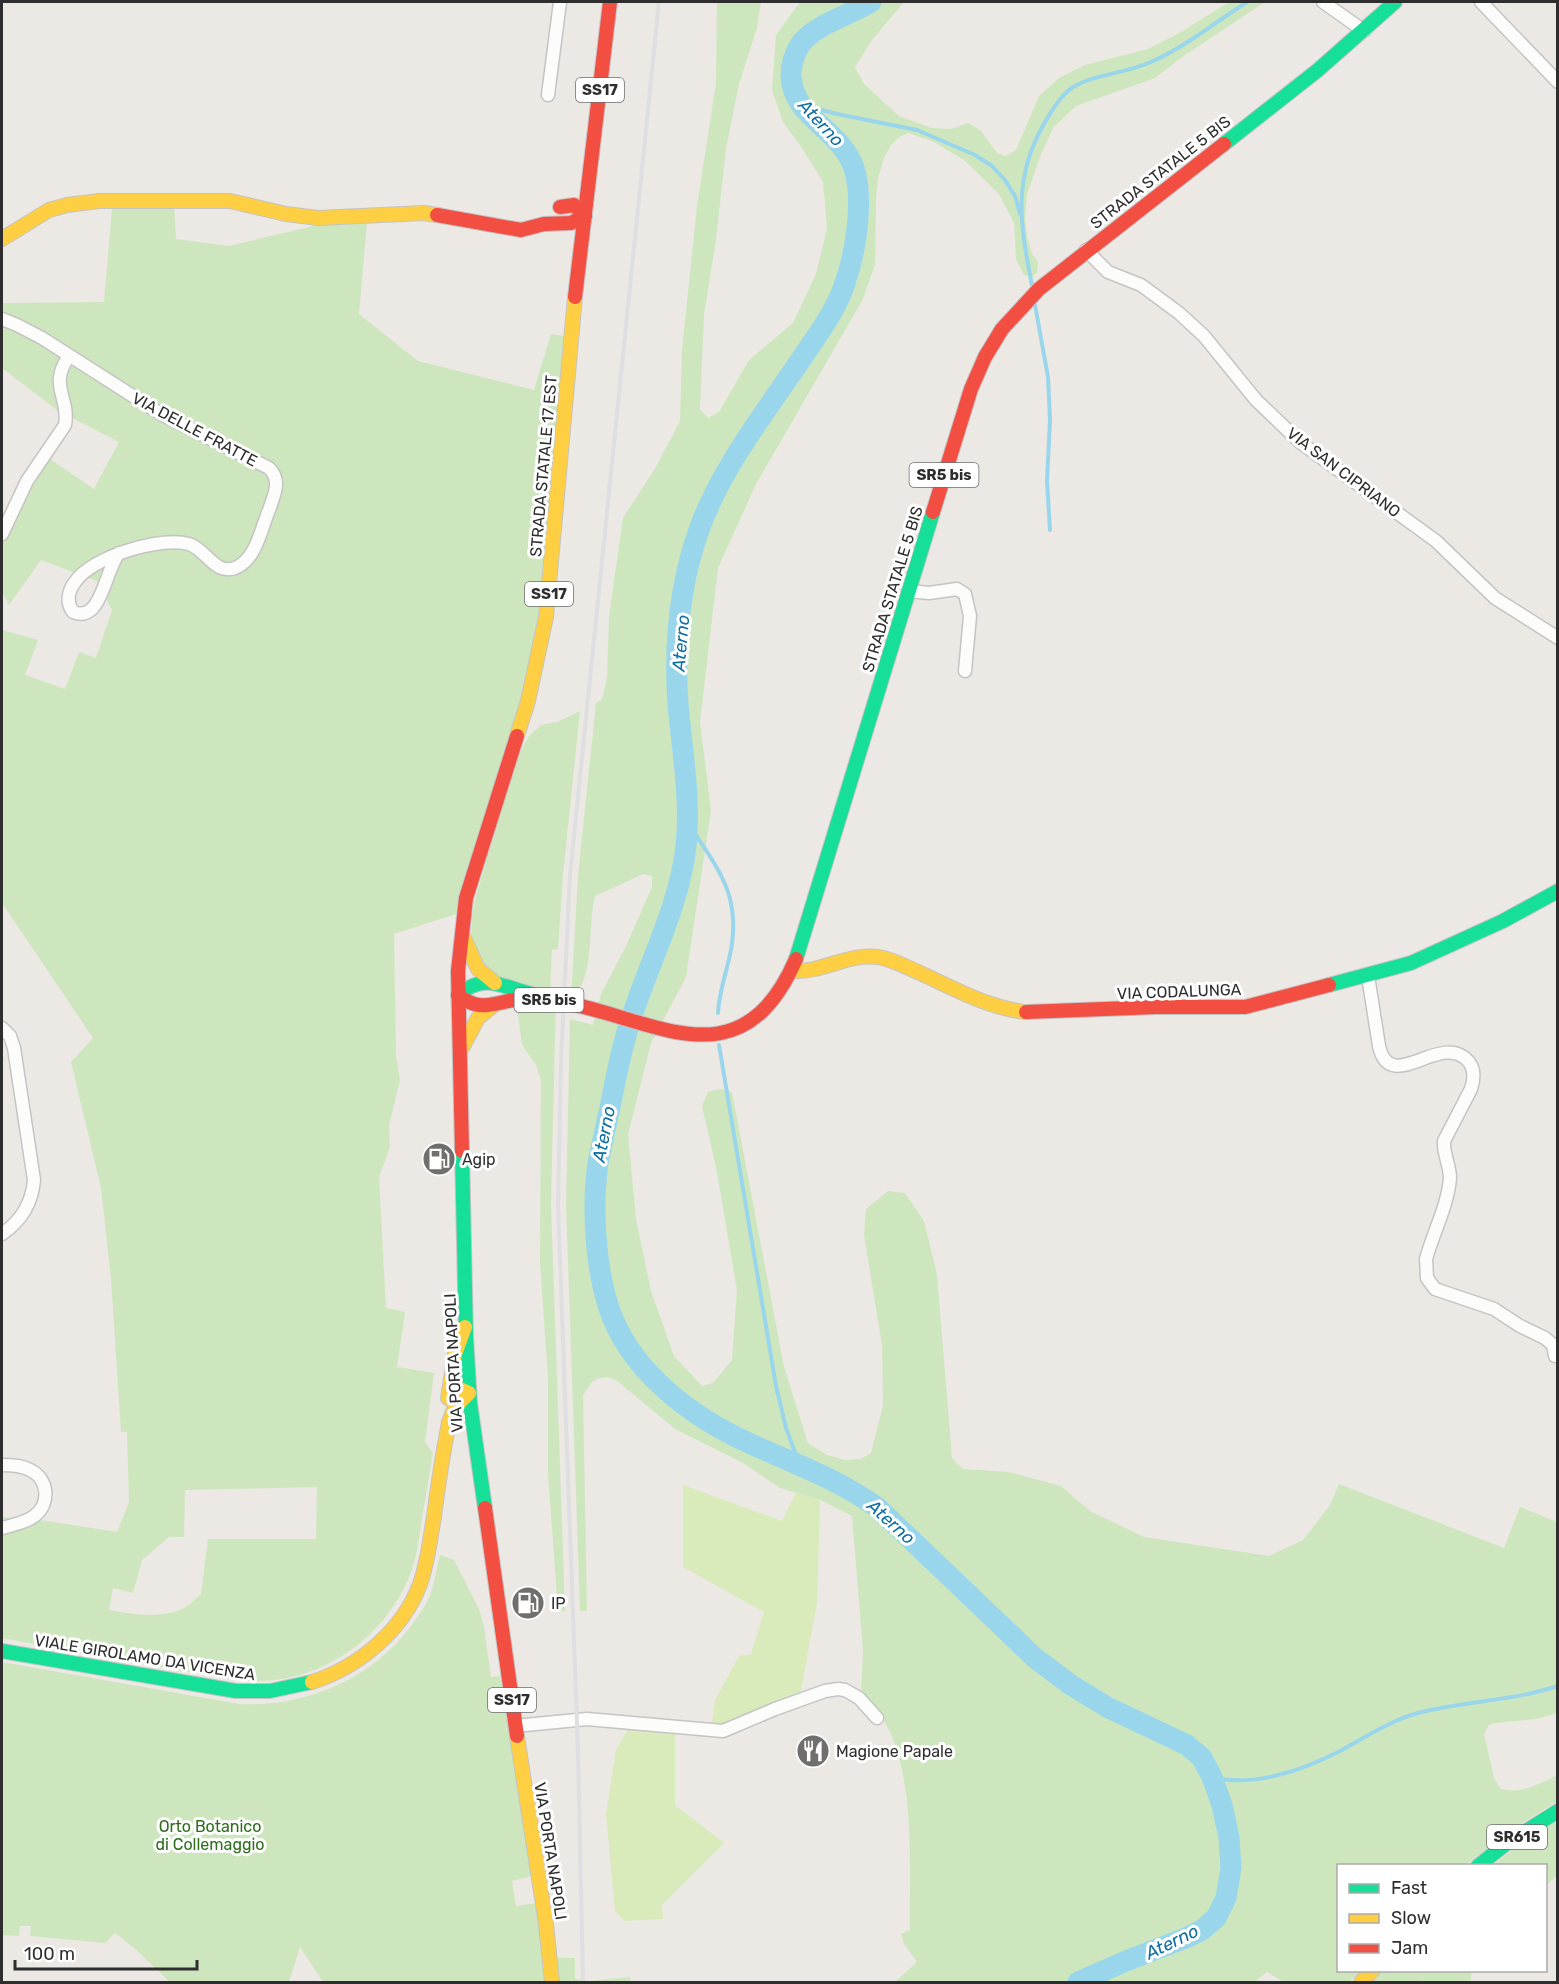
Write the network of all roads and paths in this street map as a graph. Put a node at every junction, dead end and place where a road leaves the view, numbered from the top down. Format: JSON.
{"nodes":[{"id":1,"x":560,"y":2,"type":"edge"},
{"id":2,"x":610,"y":2,"type":"edge"},
{"id":3,"x":1323,"y":2,"type":"edge"},
{"id":4,"x":1395,"y":2,"type":"edge"},
{"id":5,"x":1481,"y":2,"type":"edge"},
{"id":6,"x":1364,"y":31,"type":"junction"},
{"id":7,"x":1557,"y":82,"type":"edge"},
{"id":8,"x":548,"y":95,"type":"dead end"},
{"id":9,"x":590,"y":178,"type":"junction"},
{"id":10,"x":560,"y":207,"type":"junction"},
{"id":11,"x":585,"y":216,"type":"junction"},
{"id":12,"x":558,"y":224,"type":"junction"},
{"id":13,"x":534,"y":227,"type":"junction"},
{"id":14,"x":2,"y":239,"type":"edge"},
{"id":15,"x":581,"y":247,"type":"junction"},
{"id":16,"x":1086,"y":250,"type":"junction"},
{"id":17,"x":2,"y":319,"type":"edge"},
{"id":18,"x":69,"y":356,"type":"junction"},
{"id":19,"x":2,"y":534,"type":"edge"},
{"id":20,"x":119,"y":553,"type":"junction"},
{"id":21,"x":909,"y":591,"type":"junction"},
{"id":22,"x":1557,"y":638,"type":"edge"},
{"id":23,"x":965,"y":671,"type":"dead end"},
{"id":24,"x":1557,"y":891,"type":"edge"},
{"id":25,"x":462,"y":931,"type":"junction"},
{"id":26,"x":792,"y":970,"type":"junction"},
{"id":27,"x":1368,"y":976,"type":"junction"},
{"id":28,"x":496,"y":984,"type":"junction"},
{"id":29,"x":458,"y":995,"type":"junction"},
{"id":30,"x":494,"y":1005,"type":"junction"},
{"id":31,"x":603,"y":1012,"type":"junction"},
{"id":32,"x":2,"y":1028,"type":"edge"},
{"id":33,"x":460,"y":1052,"type":"junction"},
{"id":34,"x":2,"y":1234,"type":"edge"},
{"id":35,"x":466,"y":1327,"type":"junction"},
{"id":36,"x":1555,"y":1356,"type":"dead end"},
{"id":37,"x":469,"y":1393,"type":"junction"},
{"id":38,"x":449,"y":1396,"type":"junction"},
{"id":39,"x":453,"y":1412,"type":"junction"},
{"id":40,"x":472,"y":1417,"type":"junction"},
{"id":41,"x":444,"y":1443,"type":"junction"},
{"id":42,"x":2,"y":1465,"type":"edge"},
{"id":43,"x":2,"y":1528,"type":"edge"},
{"id":44,"x":2,"y":1651,"type":"edge"},
{"id":45,"x":877,"y":1718,"type":"dead end"},
{"id":46,"x":515,"y":1726,"type":"junction"},
{"id":47,"x":1557,"y":1811,"type":"edge"},
{"id":48,"x":1481,"y":1864,"type":"edge"},
{"id":49,"x":1372,"y":1972,"type":"edge"},
{"id":50,"x":552,"y":1983,"type":"edge"},
{"id":51,"x":1361,"y":1983,"type":"edge"}],
"edges":[{"from":1,"to":8,"type":"street"},
{"from":2,"to":9,"type":"main road","name":"STRADA STATALE 17 EST","number":"SS17"},
{"from":3,"to":6,"type":"street"},
{"from":4,"to":6,"type":"main road","name":"STRADA STATALE 5 BIS","number":"SR5 bis"},
{"from":5,"to":7,"type":"street"},
{"from":6,"to":16,"type":"main road","name":"STRADA STATALE 5 BIS","number":"SR5 bis"},
{"from":9,"to":10,"type":"main road"},
{"from":9,"to":11,"type":"main road","name":"STRADA STATALE 17 EST","number":"SS17"},
{"from":10,"to":11,"type":"main road"},
{"from":10,"to":13,"type":"main road"},
{"from":11,"to":12,"type":"main road"},
{"from":11,"to":15,"type":"main road","name":"STRADA STATALE 17 EST","number":"SS17"},
{"from":12,"to":13,"type":"main road"},
{"from":12,"to":15,"type":"main road"},
{"from":13,"to":14,"type":"main road"},
{"from":15,"to":25,"type":"main road","name":"STRADA STATALE 17 EST","number":"SS17"},
{"from":16,"to":21,"type":"main road","name":"STRADA STATALE 5 BIS","number":"SR5 bis"},
{"from":16,"to":22,"type":"street","name":"VIA SAN CIPRIANO"},
{"from":17,"to":18,"type":"street","name":"VIA DELLE FRATTE"},
{"from":18,"to":19,"type":"street"},
{"from":18,"to":20,"type":"street","name":"VIA DELLE FRATTE"},
{"from":20,"to":20,"type":"street","name":"VIA DELLE FRATTE"},
{"from":21,"to":23,"type":"street"},
{"from":21,"to":26,"type":"main road","name":"STRADA STATALE 5 BIS","number":"SR5 bis"},
{"from":24,"to":27,"type":"main road","name":"VIA CODALUNGA"},
{"from":25,"to":28,"type":"main road","name":"STRADA STATALE 5 BIS","number":"SR5 bis"},
{"from":25,"to":29,"type":"main road","name":"STRADA STATALE 17 EST","number":"SS17"},
{"from":26,"to":27,"type":"main road","name":"VIA CODALUNGA"},
{"from":26,"to":31,"type":"main road","name":"STRADA STATALE 5 BIS","number":"SR5 bis"},
{"from":27,"to":36,"type":"street"},
{"from":28,"to":29,"type":"main road","name":"STRADA STATALE 5 BIS","number":"SR5 bis"},
{"from":28,"to":31,"type":"main road","name":"STRADA STATALE 5 BIS","number":"SR5 bis"},
{"from":29,"to":30,"type":"main road","name":"STRADA STATALE 5 BIS","number":"SR5 bis"},
{"from":29,"to":33,"type":"main road","name":"VIA PORTA NAPOLI","number":"SS17"},
{"from":30,"to":31,"type":"main road","name":"STRADA STATALE 5 BIS","number":"SR5 bis"},
{"from":30,"to":33,"type":"main road","number":"SR5 bis"},
{"from":32,"to":34,"type":"street"},
{"from":33,"to":35,"type":"main road","name":"VIA PORTA NAPOLI","number":"SS17"},
{"from":35,"to":37,"type":"main road","name":"VIA PORTA NAPOLI","number":"SS17"},
{"from":35,"to":38,"type":"main road","name":"VIALE GIROLAMO DA VICENZA"},
{"from":37,"to":38,"type":"main road"},
{"from":37,"to":39,"type":"main road","name":"VIALE GIROLAMO DA VICENZA"},
{"from":37,"to":40,"type":"main road","name":"VIA PORTA NAPOLI","number":"SS17"},
{"from":38,"to":41,"type":"main road","name":"VIALE GIROLAMO DA VICENZA"},
{"from":39,"to":40,"type":"main road"},
{"from":39,"to":41,"type":"main road","name":"VIALE GIROLAMO DA VICENZA"},
{"from":40,"to":46,"type":"main road","name":"VIA PORTA NAPOLI","number":"SS17"},
{"from":41,"to":44,"type":"main road","name":"VIALE GIROLAMO DA VICENZA"},
{"from":42,"to":43,"type":"street"},
{"from":45,"to":46,"type":"street"},
{"from":46,"to":50,"type":"main road","name":"VIA PORTA NAPOLI","number":"SS17"},
{"from":47,"to":48,"type":"main road","number":"SR615"},
{"from":49,"to":51,"type":"main road"}]}
